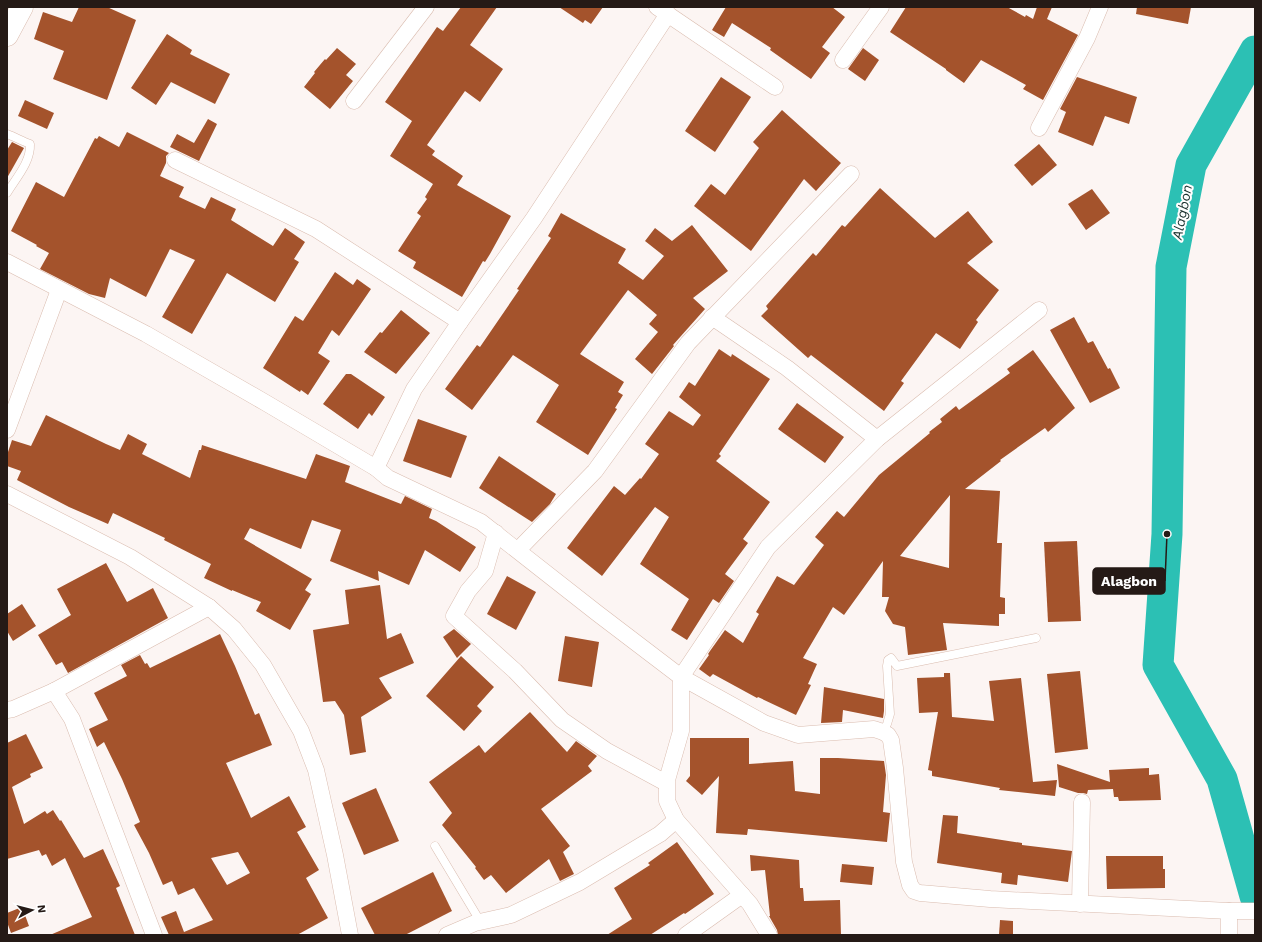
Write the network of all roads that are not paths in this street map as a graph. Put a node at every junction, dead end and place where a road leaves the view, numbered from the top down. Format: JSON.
{"nodes":[{"id":1,"x":22,"y":7,"type":"edge"},
{"id":2,"x":426,"y":7,"type":"edge"},
{"id":3,"x":882,"y":7,"type":"edge"},
{"id":4,"x":1099,"y":7,"type":"edge"},
{"id":5,"x":662,"y":11,"type":"edge"},
{"id":6,"x":7,"y":35,"type":"edge"},
{"id":7,"x":843,"y":60,"type":"dead end"},
{"id":8,"x":775,"y":87,"type":"dead end"},
{"id":9,"x":354,"y":101,"type":"dead end"},
{"id":10,"x":1039,"y":128,"type":"dead end"},
{"id":11,"x":7,"y":134,"type":"edge"},
{"id":12,"x":175,"y":160,"type":"dead end"},
{"id":13,"x":851,"y":174,"type":"dead end"},
{"id":14,"x":7,"y":192,"type":"edge"},
{"id":15,"x":7,"y":262,"type":"edge"},
{"id":16,"x":59,"y":290,"type":"junction"},
{"id":17,"x":1039,"y":310,"type":"dead end"},
{"id":18,"x":712,"y":317,"type":"junction"},
{"id":19,"x":460,"y":322,"type":"junction"},
{"id":20,"x":7,"y":430,"type":"edge"},
{"id":21,"x":877,"y":439,"type":"junction"},
{"id":22,"x":376,"y":468,"type":"junction"},
{"id":23,"x":7,"y":494,"type":"edge"},
{"id":24,"x":496,"y":533,"type":"junction"},
{"id":25,"x":518,"y":550,"type":"junction"},
{"id":26,"x":209,"y":607,"type":"junction"},
{"id":27,"x":1036,"y":638,"type":"dead end"},
{"id":28,"x":682,"y":677,"type":"junction"},
{"id":29,"x":54,"y":692,"type":"junction"},
{"id":30,"x":7,"y":710,"type":"edge"},
{"id":31,"x":882,"y":732,"type":"junction"},
{"id":32,"x":666,"y":784,"type":"junction"},
{"id":33,"x":1082,"y":802,"type":"dead end"},
{"id":34,"x":676,"y":820,"type":"junction"},
{"id":35,"x":435,"y":846,"type":"dead end"},
{"id":36,"x":742,"y":895,"type":"junction"},
{"id":37,"x":1080,"y":904,"type":"junction"},
{"id":38,"x":1242,"y":911,"type":"edge"},
{"id":39,"x":480,"y":922,"type":"junction"},
{"id":40,"x":154,"y":935,"type":"edge"},
{"id":41,"x":350,"y":935,"type":"edge"},
{"id":42,"x":447,"y":935,"type":"edge"},
{"id":43,"x":686,"y":935,"type":"edge"},
{"id":44,"x":769,"y":935,"type":"edge"},
{"id":45,"x":1228,"y":935,"type":"edge"}],
"edges":[{"from":1,"to":6,"type":"main road"},
{"from":2,"to":9,"type":"street"},
{"from":3,"to":7,"type":"street"},
{"from":4,"to":10,"type":"street"},
{"from":5,"to":8,"type":"street"},
{"from":5,"to":19,"type":"street"},
{"from":11,"to":14,"type":"lane"},
{"from":12,"to":19,"type":"street"},
{"from":13,"to":18,"type":"street"},
{"from":15,"to":16,"type":"street"},
{"from":16,"to":20,"type":"street"},
{"from":16,"to":22,"type":"street"},
{"from":17,"to":21,"type":"street"},
{"from":18,"to":21,"type":"street"},
{"from":18,"to":25,"type":"street"},
{"from":19,"to":22,"type":"street"},
{"from":21,"to":28,"type":"street"},
{"from":22,"to":24,"type":"street"},
{"from":23,"to":26,"type":"street"},
{"from":24,"to":25,"type":"street"},
{"from":24,"to":32,"type":"street"},
{"from":25,"to":28,"type":"street"},
{"from":26,"to":29,"type":"street"},
{"from":26,"to":41,"type":"street"},
{"from":27,"to":31,"type":"lane"},
{"from":28,"to":31,"type":"street"},
{"from":28,"to":32,"type":"street"},
{"from":29,"to":30,"type":"street"},
{"from":29,"to":40,"type":"street"},
{"from":31,"to":37,"type":"street"},
{"from":32,"to":34,"type":"street"},
{"from":33,"to":37,"type":"street"},
{"from":34,"to":36,"type":"street"},
{"from":34,"to":39,"type":"street"},
{"from":35,"to":39,"type":"lane"},
{"from":36,"to":43,"type":"street"},
{"from":36,"to":44,"type":"street"},
{"from":37,"to":38,"type":"street"},
{"from":38,"to":45,"type":"street"},
{"from":39,"to":42,"type":"street"}]}
